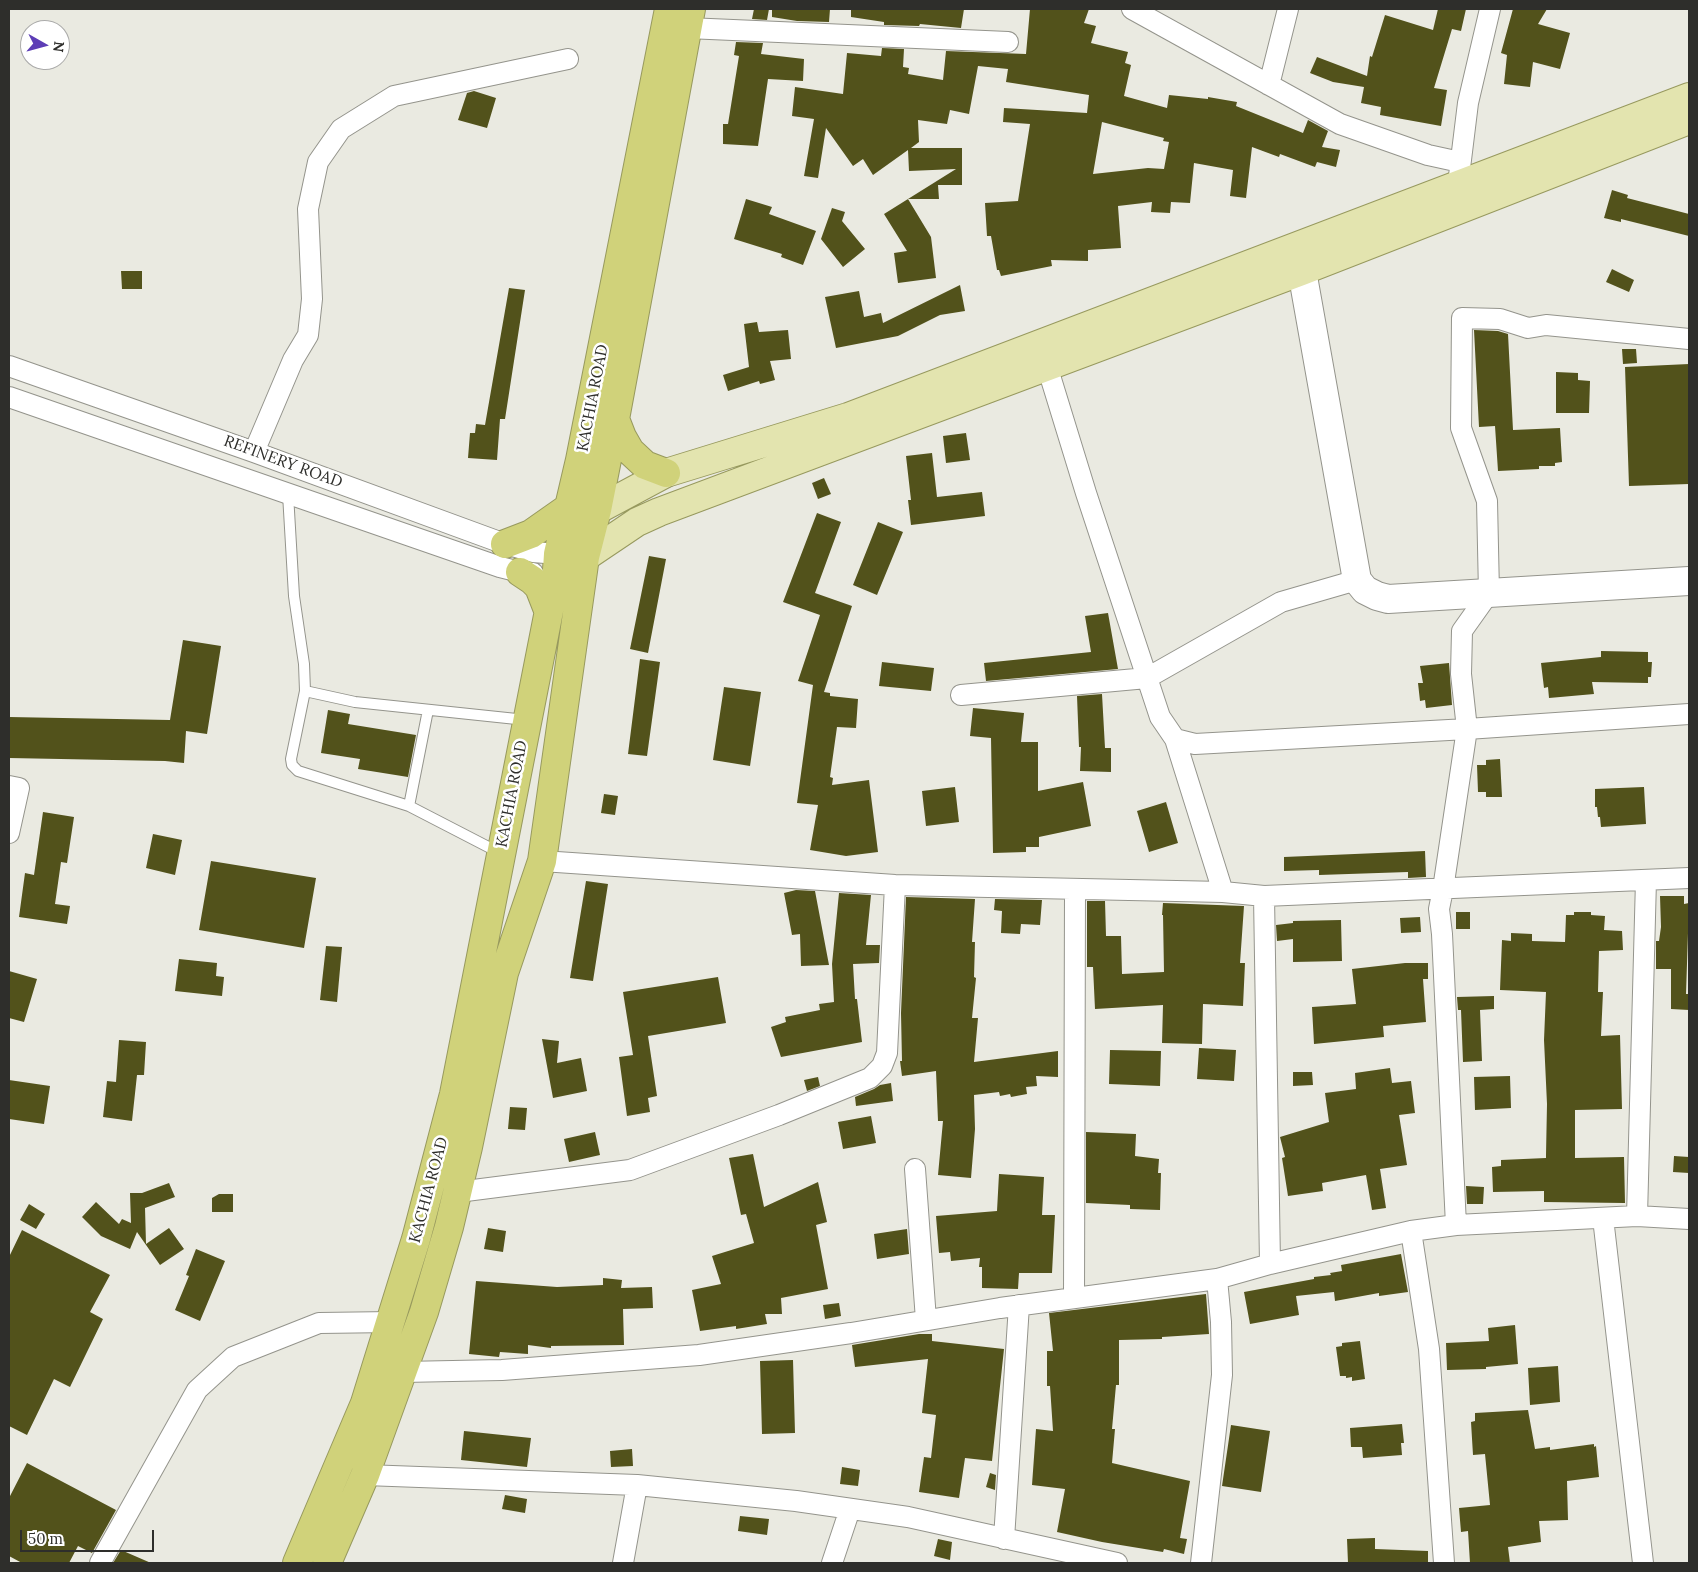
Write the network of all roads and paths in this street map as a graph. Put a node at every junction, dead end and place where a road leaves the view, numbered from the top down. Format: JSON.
{"nodes":[{"id":1,"x":1132,"y":9,"type":"edge"},
{"id":2,"x":1288,"y":9,"type":"edge"},
{"id":3,"x":1490,"y":9,"type":"edge"},
{"id":4,"x":683,"y":15,"type":"edge"},
{"id":5,"x":1008,"y":42,"type":"dead end"},
{"id":6,"x":568,"y":59,"type":"dead end"},
{"id":7,"x":1269,"y":85,"type":"junction"},
{"id":8,"x":1689,"y":97,"type":"edge"},
{"id":9,"x":1683,"y":125,"type":"edge"},
{"id":10,"x":1459,"y":174,"type":"junction"},
{"id":11,"x":1302,"y":270,"type":"junction"},
{"id":12,"x":1689,"y":339,"type":"edge"},
{"id":13,"x":9,"y":366,"type":"edge"},
{"id":14,"x":1047,"y":366,"type":"junction"},
{"id":15,"x":9,"y":397,"type":"edge"},
{"id":16,"x":615,"y":419,"type":"junction"},
{"id":17,"x":254,"y":452,"type":"junction"},
{"id":18,"x":594,"y":461,"type":"junction"},
{"id":19,"x":666,"y":473,"type":"junction"},
{"id":20,"x":288,"y":494,"type":"junction"},
{"id":21,"x":568,"y":508,"type":"junction"},
{"id":22,"x":597,"y":510,"type":"junction"},
{"id":23,"x":460,"y":527,"type":"junction"},
{"id":24,"x":505,"y":544,"type":"junction"},
{"id":25,"x":585,"y":556,"type":"junction"},
{"id":26,"x":484,"y":562,"type":"junction"},
{"id":27,"x":557,"y":562,"type":"junction"},
{"id":28,"x":520,"y":572,"type":"junction"},
{"id":29,"x":1357,"y":580,"type":"junction"},
{"id":30,"x":1689,"y":581,"type":"edge"},
{"id":31,"x":1489,"y":593,"type":"junction"},
{"id":32,"x":548,"y":610,"type":"junction"},
{"id":33,"x":1147,"y":678,"type":"junction"},
{"id":34,"x":305,"y":691,"type":"junction"},
{"id":35,"x":961,"y":695,"type":"dead end"},
{"id":36,"x":428,"y":710,"type":"junction"},
{"id":37,"x":1689,"y":714,"type":"edge"},
{"id":38,"x":526,"y":720,"type":"junction"},
{"id":39,"x":1467,"y":729,"type":"junction"},
{"id":40,"x":1175,"y":739,"type":"junction"},
{"id":41,"x":9,"y":786,"type":"edge"},
{"id":42,"x":409,"y":806,"type":"junction"},
{"id":43,"x":9,"y":833,"type":"edge"},
{"id":44,"x":500,"y":853,"type":"junction"},
{"id":45,"x":542,"y":861,"type":"junction"},
{"id":46,"x":1689,"y":878,"type":"edge"},
{"id":47,"x":1646,"y":880,"type":"junction"},
{"id":48,"x":895,"y":885,"type":"junction"},
{"id":49,"x":1075,"y":889,"type":"junction"},
{"id":50,"x":1443,"y":889,"type":"junction"},
{"id":51,"x":1223,"y":892,"type":"junction"},
{"id":52,"x":1264,"y":896,"type":"junction"},
{"id":53,"x":915,"y":1169,"type":"dead end"},
{"id":54,"x":458,"y":1192,"type":"junction"},
{"id":55,"x":1637,"y":1216,"type":"junction"},
{"id":56,"x":1603,"y":1218,"type":"junction"},
{"id":57,"x":1689,"y":1219,"type":"edge"},
{"id":58,"x":1456,"y":1225,"type":"junction"},
{"id":59,"x":1411,"y":1231,"type":"junction"},
{"id":60,"x":1270,"y":1264,"type":"junction"},
{"id":61,"x":1217,"y":1279,"type":"junction"},
{"id":62,"x":1074,"y":1298,"type":"junction"},
{"id":63,"x":1019,"y":1305,"type":"junction"},
{"id":64,"x":926,"y":1320,"type":"junction"},
{"id":65,"x":392,"y":1322,"type":"junction"},
{"id":66,"x":403,"y":1372,"type":"junction"},
{"id":67,"x":365,"y":1475,"type":"junction"},
{"id":68,"x":636,"y":1485,"type":"junction"},
{"id":69,"x":850,"y":1509,"type":"junction"},
{"id":70,"x":1004,"y":1538,"type":"junction"},
{"id":71,"x":100,"y":1563,"type":"edge"},
{"id":72,"x":297,"y":1563,"type":"edge"},
{"id":73,"x":327,"y":1563,"type":"edge"},
{"id":74,"x":624,"y":1563,"type":"edge"},
{"id":75,"x":832,"y":1563,"type":"edge"},
{"id":76,"x":1117,"y":1563,"type":"edge"},
{"id":77,"x":1201,"y":1563,"type":"edge"},
{"id":78,"x":1444,"y":1563,"type":"edge"},
{"id":79,"x":1643,"y":1563,"type":"edge"}],
"edges":[{"from":1,"to":7,"type":"street"},
{"from":2,"to":7,"type":"street"},
{"from":3,"to":10,"type":"street"},
{"from":4,"to":5,"type":"street"},
{"from":4,"to":16,"type":"highway","name":"KACHIA ROAD"},
{"from":4,"to":18,"type":"highway","name":"KACHIA ROAD"},
{"from":6,"to":17,"type":"street"},
{"from":7,"to":10,"type":"street"},
{"from":8,"to":10,"type":"main road"},
{"from":9,"to":11,"type":"main road"},
{"from":10,"to":19,"type":"main road"},
{"from":11,"to":14,"type":"main road"},
{"from":11,"to":29,"type":"street"},
{"from":12,"to":31,"type":"street"},
{"from":13,"to":17,"type":"street","name":"REFINERY ROAD"},
{"from":14,"to":25,"type":"main road"},
{"from":14,"to":33,"type":"street"},
{"from":15,"to":20,"type":"street","name":"REFINERY ROAD"},
{"from":16,"to":18,"type":"highway","name":"KACHIA ROAD"},
{"from":16,"to":19,"type":"highway"},
{"from":17,"to":23,"type":"street","name":"REFINERY ROAD"},
{"from":18,"to":21,"type":"highway","name":"KACHIA ROAD"},
{"from":18,"to":22,"type":"highway","name":"KACHIA ROAD"},
{"from":19,"to":22,"type":"main road"},
{"from":20,"to":26,"type":"street","name":"REFINERY ROAD"},
{"from":20,"to":34,"type":"lane"},
{"from":21,"to":24,"type":"highway"},
{"from":21,"to":27,"type":"highway","name":"KACHIA ROAD"},
{"from":22,"to":25,"type":"highway","name":"KACHIA ROAD"},
{"from":22,"to":27,"type":"main road"},
{"from":23,"to":24,"type":"street","name":"REFINERY ROAD"},
{"from":23,"to":26,"type":"street"},
{"from":24,"to":27,"type":"street","name":"REFINERY ROAD"},
{"from":25,"to":27,"type":"main road"},
{"from":25,"to":45,"type":"highway","name":"KACHIA ROAD"},
{"from":26,"to":28,"type":"street","name":"REFINERY ROAD"},
{"from":27,"to":28,"type":"street","name":"REFINERY ROAD"},
{"from":27,"to":32,"type":"highway","name":"KACHIA ROAD"},
{"from":28,"to":32,"type":"highway"},
{"from":29,"to":31,"type":"street"},
{"from":29,"to":33,"type":"street"},
{"from":30,"to":31,"type":"street"},
{"from":31,"to":39,"type":"street"},
{"from":32,"to":38,"type":"highway","name":"KACHIA ROAD"},
{"from":33,"to":35,"type":"street"},
{"from":33,"to":40,"type":"street"},
{"from":34,"to":36,"type":"lane"},
{"from":34,"to":42,"type":"lane"},
{"from":36,"to":38,"type":"lane"},
{"from":36,"to":42,"type":"lane"},
{"from":37,"to":39,"type":"street"},
{"from":38,"to":44,"type":"highway","name":"KACHIA ROAD"},
{"from":39,"to":40,"type":"street"},
{"from":39,"to":50,"type":"street"},
{"from":40,"to":51,"type":"street"},
{"from":41,"to":43,"type":"street"},
{"from":42,"to":44,"type":"lane"},
{"from":44,"to":65,"type":"highway","name":"KACHIA ROAD"},
{"from":45,"to":48,"type":"street"},
{"from":45,"to":54,"type":"highway","name":"KACHIA ROAD"},
{"from":46,"to":47,"type":"street"},
{"from":47,"to":50,"type":"street"},
{"from":47,"to":55,"type":"street"},
{"from":48,"to":49,"type":"street"},
{"from":48,"to":54,"type":"street"},
{"from":49,"to":51,"type":"street"},
{"from":49,"to":62,"type":"street"},
{"from":50,"to":52,"type":"street"},
{"from":50,"to":58,"type":"street"},
{"from":51,"to":52,"type":"street"},
{"from":52,"to":60,"type":"street"},
{"from":53,"to":64,"type":"street"},
{"from":54,"to":66,"type":"highway","name":"KACHIA ROAD"},
{"from":55,"to":56,"type":"street"},
{"from":55,"to":57,"type":"street"},
{"from":56,"to":58,"type":"street"},
{"from":56,"to":79,"type":"street"},
{"from":58,"to":59,"type":"street"},
{"from":59,"to":60,"type":"street"},
{"from":59,"to":78,"type":"street"},
{"from":60,"to":61,"type":"street"},
{"from":61,"to":62,"type":"street"},
{"from":61,"to":77,"type":"street"},
{"from":62,"to":63,"type":"street"},
{"from":63,"to":64,"type":"street"},
{"from":63,"to":70,"type":"street"},
{"from":64,"to":66,"type":"street"},
{"from":65,"to":71,"type":"street"},
{"from":65,"to":72,"type":"highway","name":"KACHIA ROAD"},
{"from":66,"to":67,"type":"highway","name":"KACHIA ROAD"},
{"from":67,"to":68,"type":"street"},
{"from":67,"to":73,"type":"highway","name":"KACHIA ROAD"},
{"from":68,"to":69,"type":"street"},
{"from":68,"to":74,"type":"street"},
{"from":69,"to":70,"type":"street"},
{"from":69,"to":75,"type":"street"},
{"from":70,"to":76,"type":"street"}]}
